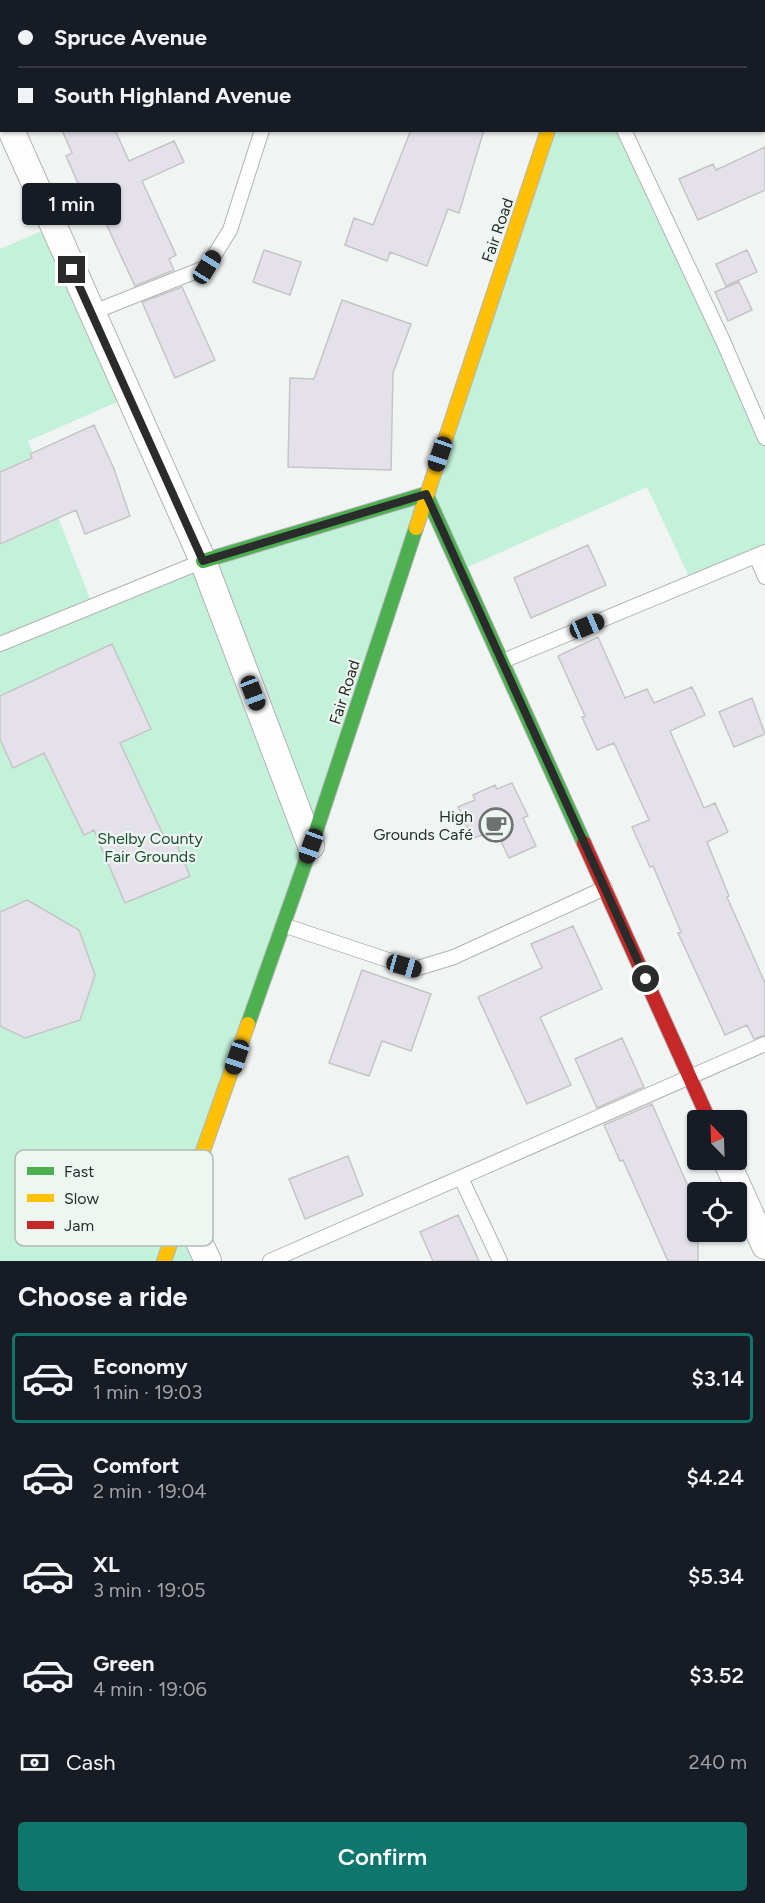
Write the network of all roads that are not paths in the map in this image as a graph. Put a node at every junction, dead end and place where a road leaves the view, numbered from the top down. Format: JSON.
{"nodes":[{"id":1,"x":12,"y":132,"type":"edge"},
{"id":2,"x":261,"y":132,"type":"edge"},
{"id":3,"x":547,"y":132,"type":"edge"},
{"id":4,"x":625,"y":132,"type":"edge"},
{"id":5,"x":91,"y":314,"type":"junction"},
{"id":6,"x":765,"y":438,"type":"edge"},
{"id":7,"x":426,"y":494,"type":"junction"},
{"id":8,"x":760,"y":554,"type":"edge"},
{"id":9,"x":203,"y":561,"type":"junction"},
{"id":10,"x":765,"y":577,"type":"edge"},
{"id":11,"x":0,"y":644,"type":"edge"},
{"id":12,"x":503,"y":661,"type":"junction"},
{"id":13,"x":311,"y":846,"type":"junction"},
{"id":14,"x":605,"y":888,"type":"junction"},
{"id":15,"x":283,"y":925,"type":"junction"},
{"id":16,"x":765,"y":1044,"type":"edge"},
{"id":17,"x":690,"y":1078,"type":"junction"},
{"id":18,"x":704,"y":1110,"type":"edge"},
{"id":19,"x":205,"y":1150,"type":"edge"},
{"id":20,"x":731,"y":1170,"type":"edge"},
{"id":21,"x":461,"y":1178,"type":"junction"},
{"id":22,"x":170,"y":1246,"type":"edge"},
{"id":23,"x":201,"y":1246,"type":"edge"},
{"id":24,"x":765,"y":1246,"type":"edge"},
{"id":25,"x":164,"y":1261,"type":"edge"},
{"id":26,"x":208,"y":1261,"type":"edge"},
{"id":27,"x":270,"y":1261,"type":"edge"},
{"id":28,"x":500,"y":1261,"type":"edge"}],
"edges":[{"from":1,"to":5,"type":"street"},
{"from":2,"to":5,"type":"lane"},
{"from":3,"to":7,"type":"main road","name":"Fair Road"},
{"from":4,"to":6,"type":"lane"},
{"from":5,"to":9,"type":"street"},
{"from":7,"to":9,"type":"main road"},
{"from":7,"to":12,"type":"main road"},
{"from":7,"to":13,"type":"main road","name":"Fair Road"},
{"from":8,"to":10,"type":"lane"},
{"from":8,"to":12,"type":"lane"},
{"from":9,"to":11,"type":"lane"},
{"from":9,"to":13,"type":"street"},
{"from":12,"to":14,"type":"main road"},
{"from":13,"to":15,"type":"main road","name":"Fair Road"},
{"from":14,"to":15,"type":"lane"},
{"from":14,"to":17,"type":"main road"},
{"from":15,"to":19,"type":"main road","name":"Fair Road"},
{"from":16,"to":17,"type":"lane"},
{"from":17,"to":18,"type":"main road"},
{"from":17,"to":21,"type":"lane"},
{"from":20,"to":24,"type":"street"},
{"from":21,"to":27,"type":"lane"},
{"from":21,"to":28,"type":"lane"},
{"from":22,"to":25,"type":"main road","name":"Fair Road"},
{"from":23,"to":26,"type":"street"}]}
